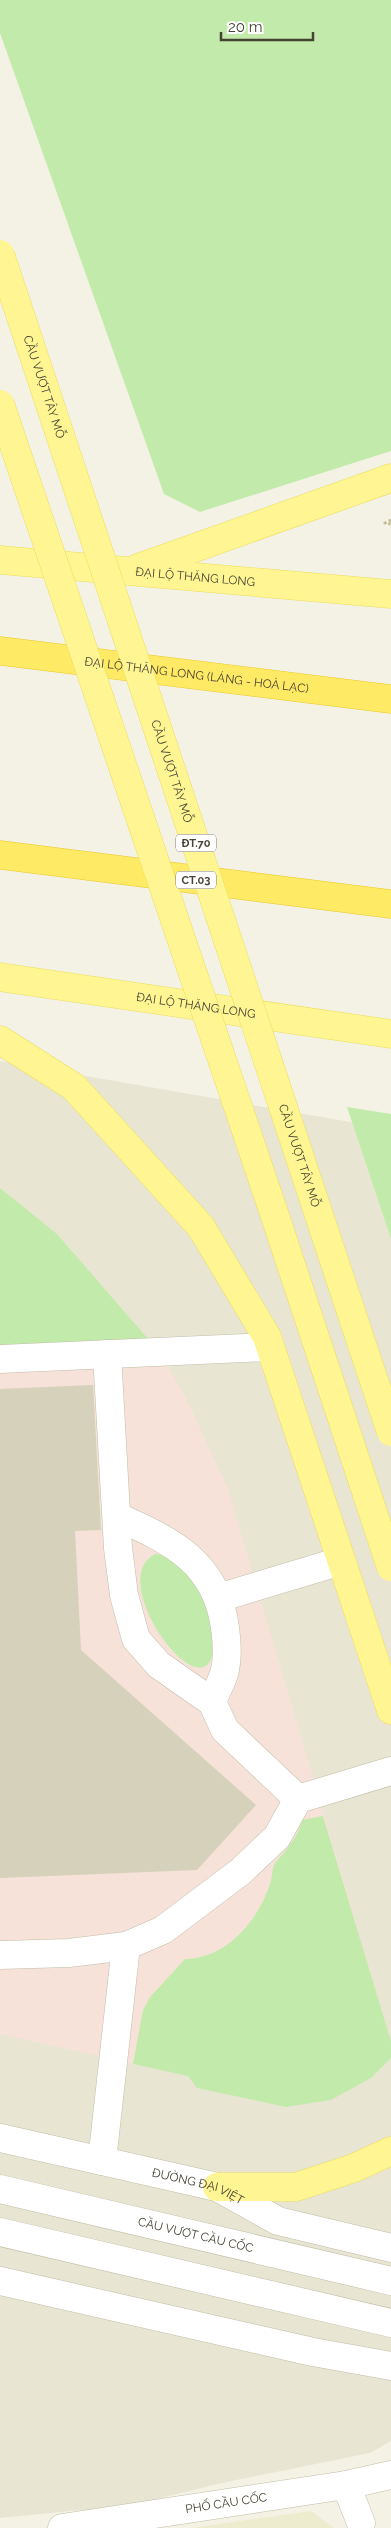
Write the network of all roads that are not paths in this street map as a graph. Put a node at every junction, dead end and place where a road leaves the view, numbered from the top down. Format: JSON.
{"nodes":[{"id":1,"x":0,"y":254,"type":"edge"},
{"id":2,"x":0,"y":404,"type":"edge"},
{"id":3,"x":391,"y":478,"type":"edge"},
{"id":4,"x":0,"y":560,"type":"edge"},
{"id":5,"x":130,"y":571,"type":"junction"},
{"id":6,"x":391,"y":594,"type":"edge"},
{"id":7,"x":0,"y":651,"type":"edge"},
{"id":8,"x":391,"y":699,"type":"edge"},
{"id":9,"x":0,"y":855,"type":"edge"},
{"id":10,"x":391,"y":904,"type":"edge"},
{"id":11,"x":0,"y":978,"type":"edge"},
{"id":12,"x":391,"y":1034,"type":"edge"},
{"id":13,"x":0,"y":1040,"type":"edge"},
{"id":14,"x":270,"y":1347,"type":"junction"},
{"id":15,"x":107,"y":1354,"type":"junction"},
{"id":16,"x":0,"y":1359,"type":"edge"},
{"id":17,"x":391,"y":1432,"type":"edge"},
{"id":18,"x":118,"y":1516,"type":"junction"},
{"id":19,"x":341,"y":1561,"type":"junction"},
{"id":20,"x":391,"y":1567,"type":"edge"},
{"id":21,"x":218,"y":1598,"type":"junction"},
{"id":22,"x":212,"y":1702,"type":"junction"},
{"id":23,"x":391,"y":1710,"type":"edge"},
{"id":24,"x":391,"y":1771,"type":"edge"},
{"id":25,"x":298,"y":1799,"type":"junction"},
{"id":26,"x":126,"y":1946,"type":"junction"},
{"id":27,"x":0,"y":1955,"type":"edge"},
{"id":28,"x":0,"y":2138,"type":"edge"},
{"id":29,"x":391,"y":2151,"type":"edge"},
{"id":30,"x":102,"y":2161,"type":"junction"},
{"id":31,"x":217,"y":2187,"type":"junction"},
{"id":32,"x":0,"y":2189,"type":"edge"},
{"id":33,"x":0,"y":2232,"type":"edge"},
{"id":34,"x":391,"y":2248,"type":"edge"},
{"id":35,"x":0,"y":2280,"type":"edge"},
{"id":36,"x":391,"y":2281,"type":"edge"},
{"id":37,"x":391,"y":2323,"type":"edge"},
{"id":38,"x":391,"y":2366,"type":"edge"},
{"id":39,"x":391,"y":2475,"type":"edge"},
{"id":40,"x":346,"y":2485,"type":"junction"},
{"id":41,"x":361,"y":2524,"type":"dead end"},
{"id":42,"x":62,"y":2528,"type":"edge"}],
"edges":[{"from":1,"to":17,"type":"main road","name":"CẦU VƯỢT TÂY MỖ","number":"ĐT.70","bridge":true},
{"from":2,"to":20,"type":"main road","bridge":true},
{"from":3,"to":5,"type":"main road"},
{"from":4,"to":5,"type":"main road","name":"ĐẠI LỘ THĂNG LONG"},
{"from":5,"to":6,"type":"main road","name":"ĐẠI LỘ THĂNG LONG"},
{"from":7,"to":8,"type":"highway","name":"ĐẠI LỘ THĂNG LONG (LÁNG - HOÀ LẠC)"},
{"from":9,"to":10,"type":"highway","number":"CT.03"},
{"from":11,"to":12,"type":"main road","name":"ĐẠI LỘ THĂNG LONG"},
{"from":13,"to":14,"type":"main road"},
{"from":14,"to":15,"type":"street"},
{"from":14,"to":19,"type":"main road"},
{"from":15,"to":16,"type":"street"},
{"from":15,"to":18,"type":"street"},
{"from":18,"to":21,"type":"street"},
{"from":18,"to":22,"type":"street"},
{"from":19,"to":21,"type":"street"},
{"from":19,"to":23,"type":"main road"},
{"from":21,"to":22,"type":"street"},
{"from":22,"to":25,"type":"street"},
{"from":24,"to":25,"type":"street"},
{"from":25,"to":26,"type":"street"},
{"from":26,"to":27,"type":"street"},
{"from":26,"to":30,"type":"street"},
{"from":28,"to":30,"type":"street","name":"ĐƯỜNG ĐẠI VIỆT"},
{"from":29,"to":31,"type":"main road"},
{"from":30,"to":31,"type":"street","name":"ĐƯỜNG ĐẠI VIỆT"},
{"from":31,"to":34,"type":"street","name":"ĐƯỜNG ĐẠI VIỆT"},
{"from":32,"to":36,"type":"street","name":"CẦU VƯỢT CẦU CỐC"},
{"from":33,"to":37,"type":"street"},
{"from":35,"to":38,"type":"street"},
{"from":39,"to":40,"type":"street","name":"PHỐ CẦU CỐC"},
{"from":40,"to":41,"type":"street"},
{"from":40,"to":42,"type":"street","name":"PHỐ CẦU CỐC"}]}
